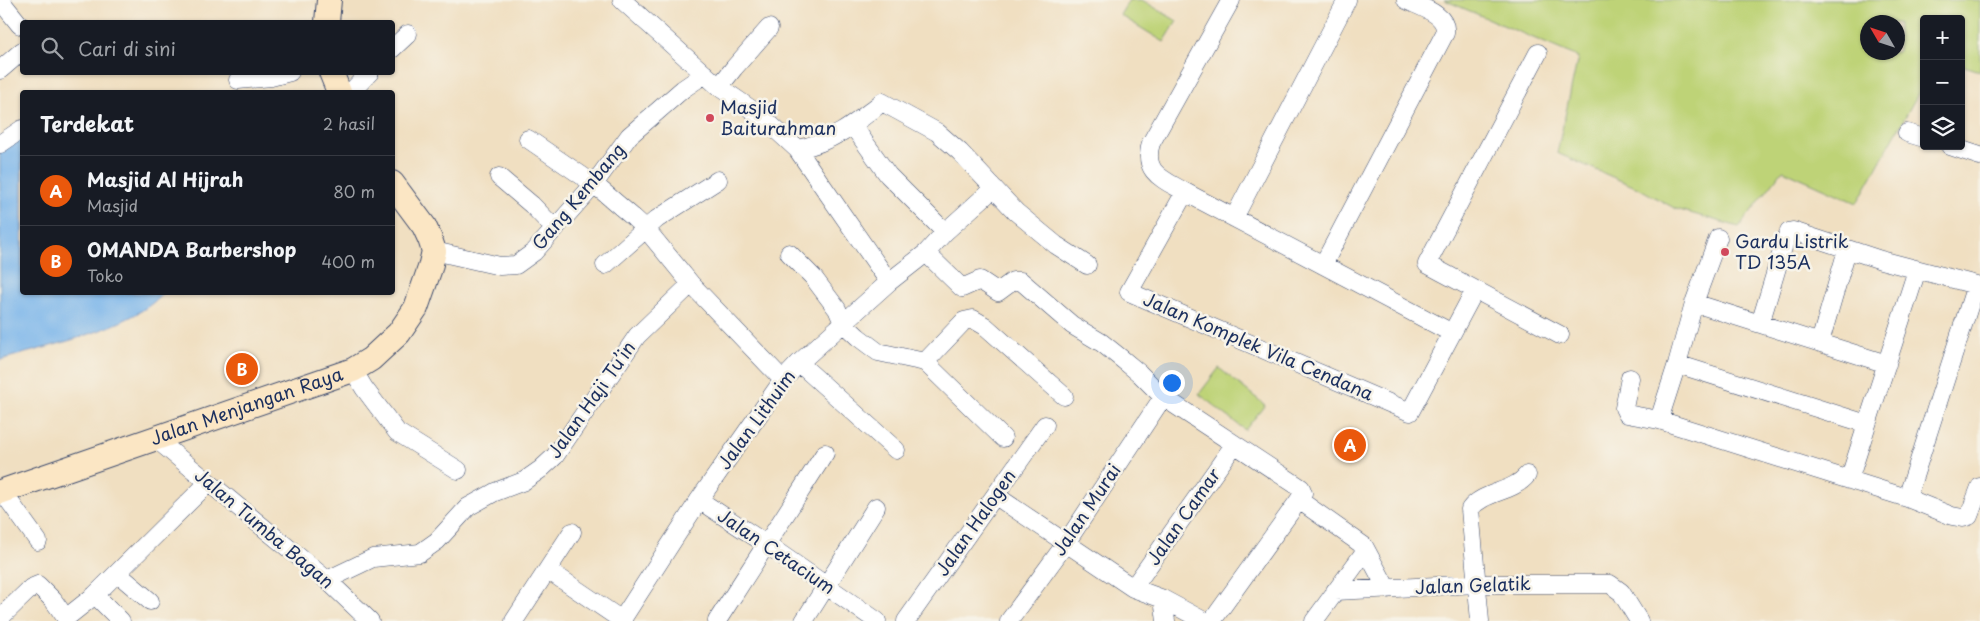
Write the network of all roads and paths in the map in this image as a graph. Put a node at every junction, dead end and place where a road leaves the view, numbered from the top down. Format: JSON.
{"nodes":[{"id":1,"x":0,"y":0,"type":"edge"},
{"id":2,"x":329,"y":0,"type":"edge"},
{"id":3,"x":622,"y":0,"type":"edge"},
{"id":4,"x":1232,"y":0,"type":"edge"},
{"id":5,"x":1348,"y":0,"type":"edge"},
{"id":6,"x":1406,"y":0,"type":"edge"},
{"id":7,"x":327,"y":20,"type":"edge"},
{"id":8,"x":20,"y":25,"type":"dead end"},
{"id":9,"x":769,"y":28,"type":"dead end"},
{"id":10,"x":408,"y":34,"type":"dead end"},
{"id":11,"x":395,"y":47,"type":"edge"},
{"id":12,"x":20,"y":53,"type":"edge"},
{"id":13,"x":1538,"y":53,"type":"dead end"},
{"id":14,"x":0,"y":70,"type":"edge"},
{"id":15,"x":705,"y":74,"type":"junction"},
{"id":16,"x":280,"y":75,"type":"edge"},
{"id":17,"x":333,"y":75,"type":"edge"},
{"id":18,"x":367,"y":75,"type":"edge"},
{"id":19,"x":238,"y":80,"type":"dead end"},
{"id":20,"x":719,"y":87,"type":"junction"},
{"id":21,"x":339,"y":90,"type":"edge"},
{"id":22,"x":353,"y":90,"type":"edge"},
{"id":23,"x":852,"y":126,"type":"junction"},
{"id":24,"x":20,"y":130,"type":"edge"},
{"id":25,"x":528,"y":139,"type":"dead end"},
{"id":26,"x":0,"y":144,"type":"edge"},
{"id":27,"x":798,"y":149,"type":"junction"},
{"id":28,"x":1962,"y":150,"type":"edge"},
{"id":29,"x":1980,"y":156,"type":"edge"},
{"id":30,"x":499,"y":177,"type":"dead end"},
{"id":31,"x":718,"y":180,"type":"dead end"},
{"id":32,"x":594,"y":184,"type":"junction"},
{"id":33,"x":395,"y":187,"type":"edge"},
{"id":34,"x":994,"y":188,"type":"junction"},
{"id":35,"x":1185,"y":192,"type":"junction"},
{"id":36,"x":1234,"y":218,"type":"junction"},
{"id":37,"x":555,"y":229,"type":"junction"},
{"id":38,"x":646,"y":229,"type":"junction"},
{"id":39,"x":945,"y":232,"type":"junction"},
{"id":40,"x":1718,"y":238,"type":"dead end"},
{"id":41,"x":1847,"y":250,"type":"junction"},
{"id":42,"x":434,"y":251,"type":"junction"},
{"id":43,"x":926,"y":252,"type":"junction"},
{"id":44,"x":789,"y":253,"type":"dead end"},
{"id":45,"x":605,"y":265,"type":"dead end"},
{"id":46,"x":1087,"y":265,"type":"dead end"},
{"id":47,"x":1323,"y":265,"type":"junction"},
{"id":48,"x":1917,"y":270,"type":"junction"},
{"id":49,"x":889,"y":282,"type":"junction"},
{"id":50,"x":692,"y":284,"type":"junction"},
{"id":51,"x":1978,"y":286,"type":"edge"},
{"id":52,"x":1475,"y":290,"type":"junction"},
{"id":53,"x":1694,"y":302,"type":"junction"},
{"id":54,"x":843,"y":323,"type":"junction"},
{"id":55,"x":1760,"y":324,"type":"junction"},
{"id":56,"x":1452,"y":333,"type":"junction"},
{"id":57,"x":1560,"y":335,"type":"dead end"},
{"id":58,"x":1820,"y":342,"type":"junction"},
{"id":59,"x":799,"y":362,"type":"junction"},
{"id":60,"x":925,"y":362,"type":"junction"},
{"id":61,"x":1677,"y":364,"type":"junction"},
{"id":62,"x":1887,"y":364,"type":"junction"},
{"id":63,"x":353,"y":370,"type":"junction"},
{"id":64,"x":1630,"y":378,"type":"dead end"},
{"id":65,"x":784,"y":380,"type":"junction"},
{"id":66,"x":1064,"y":396,"type":"dead end"},
{"id":67,"x":1163,"y":397,"type":"junction"},
{"id":68,"x":1659,"y":420,"type":"junction"},
{"id":69,"x":1867,"y":424,"type":"junction"},
{"id":70,"x":1045,"y":425,"type":"dead end"},
{"id":71,"x":1003,"y":438,"type":"dead end"},
{"id":72,"x":156,"y":439,"type":"junction"},
{"id":73,"x":1234,"y":445,"type":"junction"},
{"id":74,"x":896,"y":450,"type":"dead end"},
{"id":75,"x":825,"y":453,"type":"dead end"},
{"id":76,"x":458,"y":470,"type":"dead end"},
{"id":77,"x":1527,"y":475,"type":"dead end"},
{"id":78,"x":1849,"y":480,"type":"junction"},
{"id":79,"x":208,"y":483,"type":"junction"},
{"id":80,"x":1980,"y":487,"type":"edge"},
{"id":81,"x":1,"y":491,"type":"edge"},
{"id":82,"x":996,"y":496,"type":"junction"},
{"id":83,"x":1301,"y":496,"type":"junction"},
{"id":84,"x":1908,"y":498,"type":"junction"},
{"id":85,"x":699,"y":500,"type":"junction"},
{"id":86,"x":876,"y":507,"type":"dead end"},
{"id":87,"x":572,"y":532,"type":"dead end"},
{"id":88,"x":38,"y":541,"type":"dead end"},
{"id":89,"x":1066,"y":543,"type":"junction"},
{"id":90,"x":766,"y":544,"type":"junction"},
{"id":91,"x":1366,"y":550,"type":"junction"},
{"id":92,"x":548,"y":570,"type":"junction"},
{"id":93,"x":116,"y":573,"type":"junction"},
{"id":94,"x":327,"y":580,"type":"junction"},
{"id":95,"x":1477,"y":584,"type":"junction"},
{"id":96,"x":826,"y":585,"type":"junction"},
{"id":97,"x":1133,"y":588,"type":"junction"},
{"id":98,"x":1387,"y":589,"type":"junction"},
{"id":99,"x":1335,"y":591,"type":"junction"},
{"id":100,"x":95,"y":595,"type":"junction"},
{"id":101,"x":1163,"y":599,"type":"junction"},
{"id":102,"x":150,"y":601,"type":"dead end"},
{"id":103,"x":0,"y":618,"type":"edge"},
{"id":104,"x":1166,"y":619,"type":"edge"},
{"id":105,"x":121,"y":621,"type":"edge"},
{"id":106,"x":370,"y":621,"type":"edge"},
{"id":107,"x":514,"y":621,"type":"edge"},
{"id":108,"x":622,"y":621,"type":"edge"},
{"id":109,"x":717,"y":621,"type":"edge"},
{"id":110,"x":804,"y":621,"type":"edge"},
{"id":111,"x":877,"y":621,"type":"edge"},
{"id":112,"x":906,"y":621,"type":"edge"},
{"id":113,"x":1009,"y":621,"type":"edge"},
{"id":114,"x":1204,"y":621,"type":"edge"},
{"id":115,"x":1212,"y":621,"type":"edge"},
{"id":116,"x":1314,"y":621,"type":"edge"},
{"id":117,"x":1480,"y":621,"type":"edge"},
{"id":118,"x":1638,"y":621,"type":"edge"}],
"edges":[{"from":1,"to":8,"type":"street"},
{"from":2,"to":7,"type":"main road"},
{"from":3,"to":15,"type":"street"},
{"from":4,"to":35,"type":"street"},
{"from":5,"to":36,"type":"street"},
{"from":6,"to":47,"type":"street"},
{"from":9,"to":20,"type":"street"},
{"from":10,"to":11,"type":"street"},
{"from":12,"to":14,"type":"street"},
{"from":13,"to":52,"type":"street"},
{"from":15,"to":20,"type":"street"},
{"from":15,"to":32,"type":"street","name":"Gang Kembang"},
{"from":16,"to":19,"type":"street"},
{"from":17,"to":21,"type":"main road"},
{"from":18,"to":22,"type":"street"},
{"from":20,"to":27,"type":"street"},
{"from":23,"to":27,"type":"street"},
{"from":23,"to":34,"type":"street"},
{"from":23,"to":39,"type":"street"},
{"from":24,"to":26,"type":"street"},
{"from":25,"to":32,"type":"street"},
{"from":27,"to":49,"type":"street"},
{"from":28,"to":29,"type":"street"},
{"from":30,"to":37,"type":"street"},
{"from":31,"to":38,"type":"street"},
{"from":32,"to":37,"type":"street","name":"Gang Kembang"},
{"from":32,"to":38,"type":"street"},
{"from":33,"to":42,"type":"main road"},
{"from":34,"to":39,"type":"street","name":"Jalan Lithuim"},
{"from":34,"to":46,"type":"street"},
{"from":35,"to":36,"type":"street"},
{"from":35,"to":56,"type":"street","name":"Jalan Komplek Vila Cendana"},
{"from":36,"to":47,"type":"street"},
{"from":37,"to":42,"type":"street","name":"Gang Kembang"},
{"from":38,"to":45,"type":"street"},
{"from":38,"to":50,"type":"street"},
{"from":39,"to":43,"type":"street","name":"Jalan Lithuim"},
{"from":40,"to":53,"type":"street"},
{"from":41,"to":48,"type":"street"},
{"from":41,"to":55,"type":"street"},
{"from":41,"to":58,"type":"street"},
{"from":42,"to":63,"type":"main road","name":"Jalan Menjangan Raya"},
{"from":43,"to":49,"type":"street","name":"Jalan Lithuim"},
{"from":43,"to":67,"type":"street"},
{"from":44,"to":54,"type":"street"},
{"from":47,"to":56,"type":"street"},
{"from":48,"to":51,"type":"street"},
{"from":48,"to":62,"type":"street"},
{"from":49,"to":54,"type":"street","name":"Jalan Lithuim"},
{"from":50,"to":65,"type":"street"},
{"from":50,"to":94,"type":"street","name":"Jalan Haji Tu’in"},
{"from":51,"to":84,"type":"street"},
{"from":52,"to":56,"type":"street","name":"Jalan Komplek Vila Cendana"},
{"from":52,"to":57,"type":"street"},
{"from":53,"to":55,"type":"street"},
{"from":53,"to":61,"type":"street"},
{"from":54,"to":59,"type":"street","name":"Jalan Lithuim"},
{"from":54,"to":60,"type":"street"},
{"from":55,"to":58,"type":"street"},
{"from":58,"to":62,"type":"street"},
{"from":59,"to":65,"type":"street","name":"Jalan Lithuim"},
{"from":59,"to":74,"type":"street"},
{"from":60,"to":66,"type":"street"},
{"from":60,"to":71,"type":"street"},
{"from":61,"to":68,"type":"street"},
{"from":61,"to":69,"type":"street"},
{"from":62,"to":69,"type":"street"},
{"from":63,"to":72,"type":"main road","name":"Jalan Menjangan Raya"},
{"from":63,"to":76,"type":"street"},
{"from":64,"to":68,"type":"street"},
{"from":65,"to":85,"type":"street","name":"Jalan Lithuim"},
{"from":67,"to":73,"type":"street"},
{"from":67,"to":89,"type":"street","name":"Jalan Murai"},
{"from":68,"to":78,"type":"street"},
{"from":69,"to":78,"type":"street"},
{"from":70,"to":82,"type":"street","name":"Jalan Halogen"},
{"from":72,"to":79,"type":"street","name":"Jalan Tumba Bagan"},
{"from":72,"to":81,"type":"main road","name":"Jalan Menjangan Raya"},
{"from":73,"to":83,"type":"street"},
{"from":73,"to":97,"type":"street","name":"Jalan Camar"},
{"from":75,"to":90,"type":"street"},
{"from":77,"to":95,"type":"street"},
{"from":78,"to":84,"type":"street"},
{"from":79,"to":93,"type":"street"},
{"from":79,"to":94,"type":"street","name":"Jalan Tumba Bagan"},
{"from":80,"to":84,"type":"street"},
{"from":81,"to":88,"type":"street"},
{"from":82,"to":89,"type":"street"},
{"from":82,"to":112,"type":"street","name":"Jalan Halogen"},
{"from":83,"to":91,"type":"street"},
{"from":83,"to":115,"type":"street"},
{"from":85,"to":90,"type":"street","name":"Jalan Cetacium"},
{"from":85,"to":108,"type":"street","name":"Jalan Lithuim"},
{"from":86,"to":96,"type":"street"},
{"from":87,"to":92,"type":"street"},
{"from":89,"to":97,"type":"street"},
{"from":89,"to":113,"type":"street","name":"Jalan Murai"},
{"from":90,"to":96,"type":"street","name":"Jalan Cetacium"},
{"from":90,"to":109,"type":"street"},
{"from":91,"to":98,"type":"street"},
{"from":91,"to":99,"type":"street"},
{"from":92,"to":107,"type":"street"},
{"from":92,"to":108,"type":"street"},
{"from":93,"to":100,"type":"street"},
{"from":93,"to":102,"type":"street"},
{"from":94,"to":106,"type":"street","name":"Jalan Tumba Bagan"},
{"from":95,"to":98,"type":"street","name":"Jalan Gelatik"},
{"from":95,"to":117,"type":"street"},
{"from":95,"to":118,"type":"street","name":"Jalan Gelatik"},
{"from":96,"to":110,"type":"street"},
{"from":96,"to":111,"type":"street","name":"Jalan Cetacium"},
{"from":97,"to":101,"type":"street"},
{"from":98,"to":99,"type":"street","name":"Jalan Gelatik"},
{"from":99,"to":116,"type":"street"},
{"from":100,"to":103,"type":"street"},
{"from":100,"to":105,"type":"street"},
{"from":101,"to":104,"type":"street"},
{"from":101,"to":114,"type":"street"}]}
